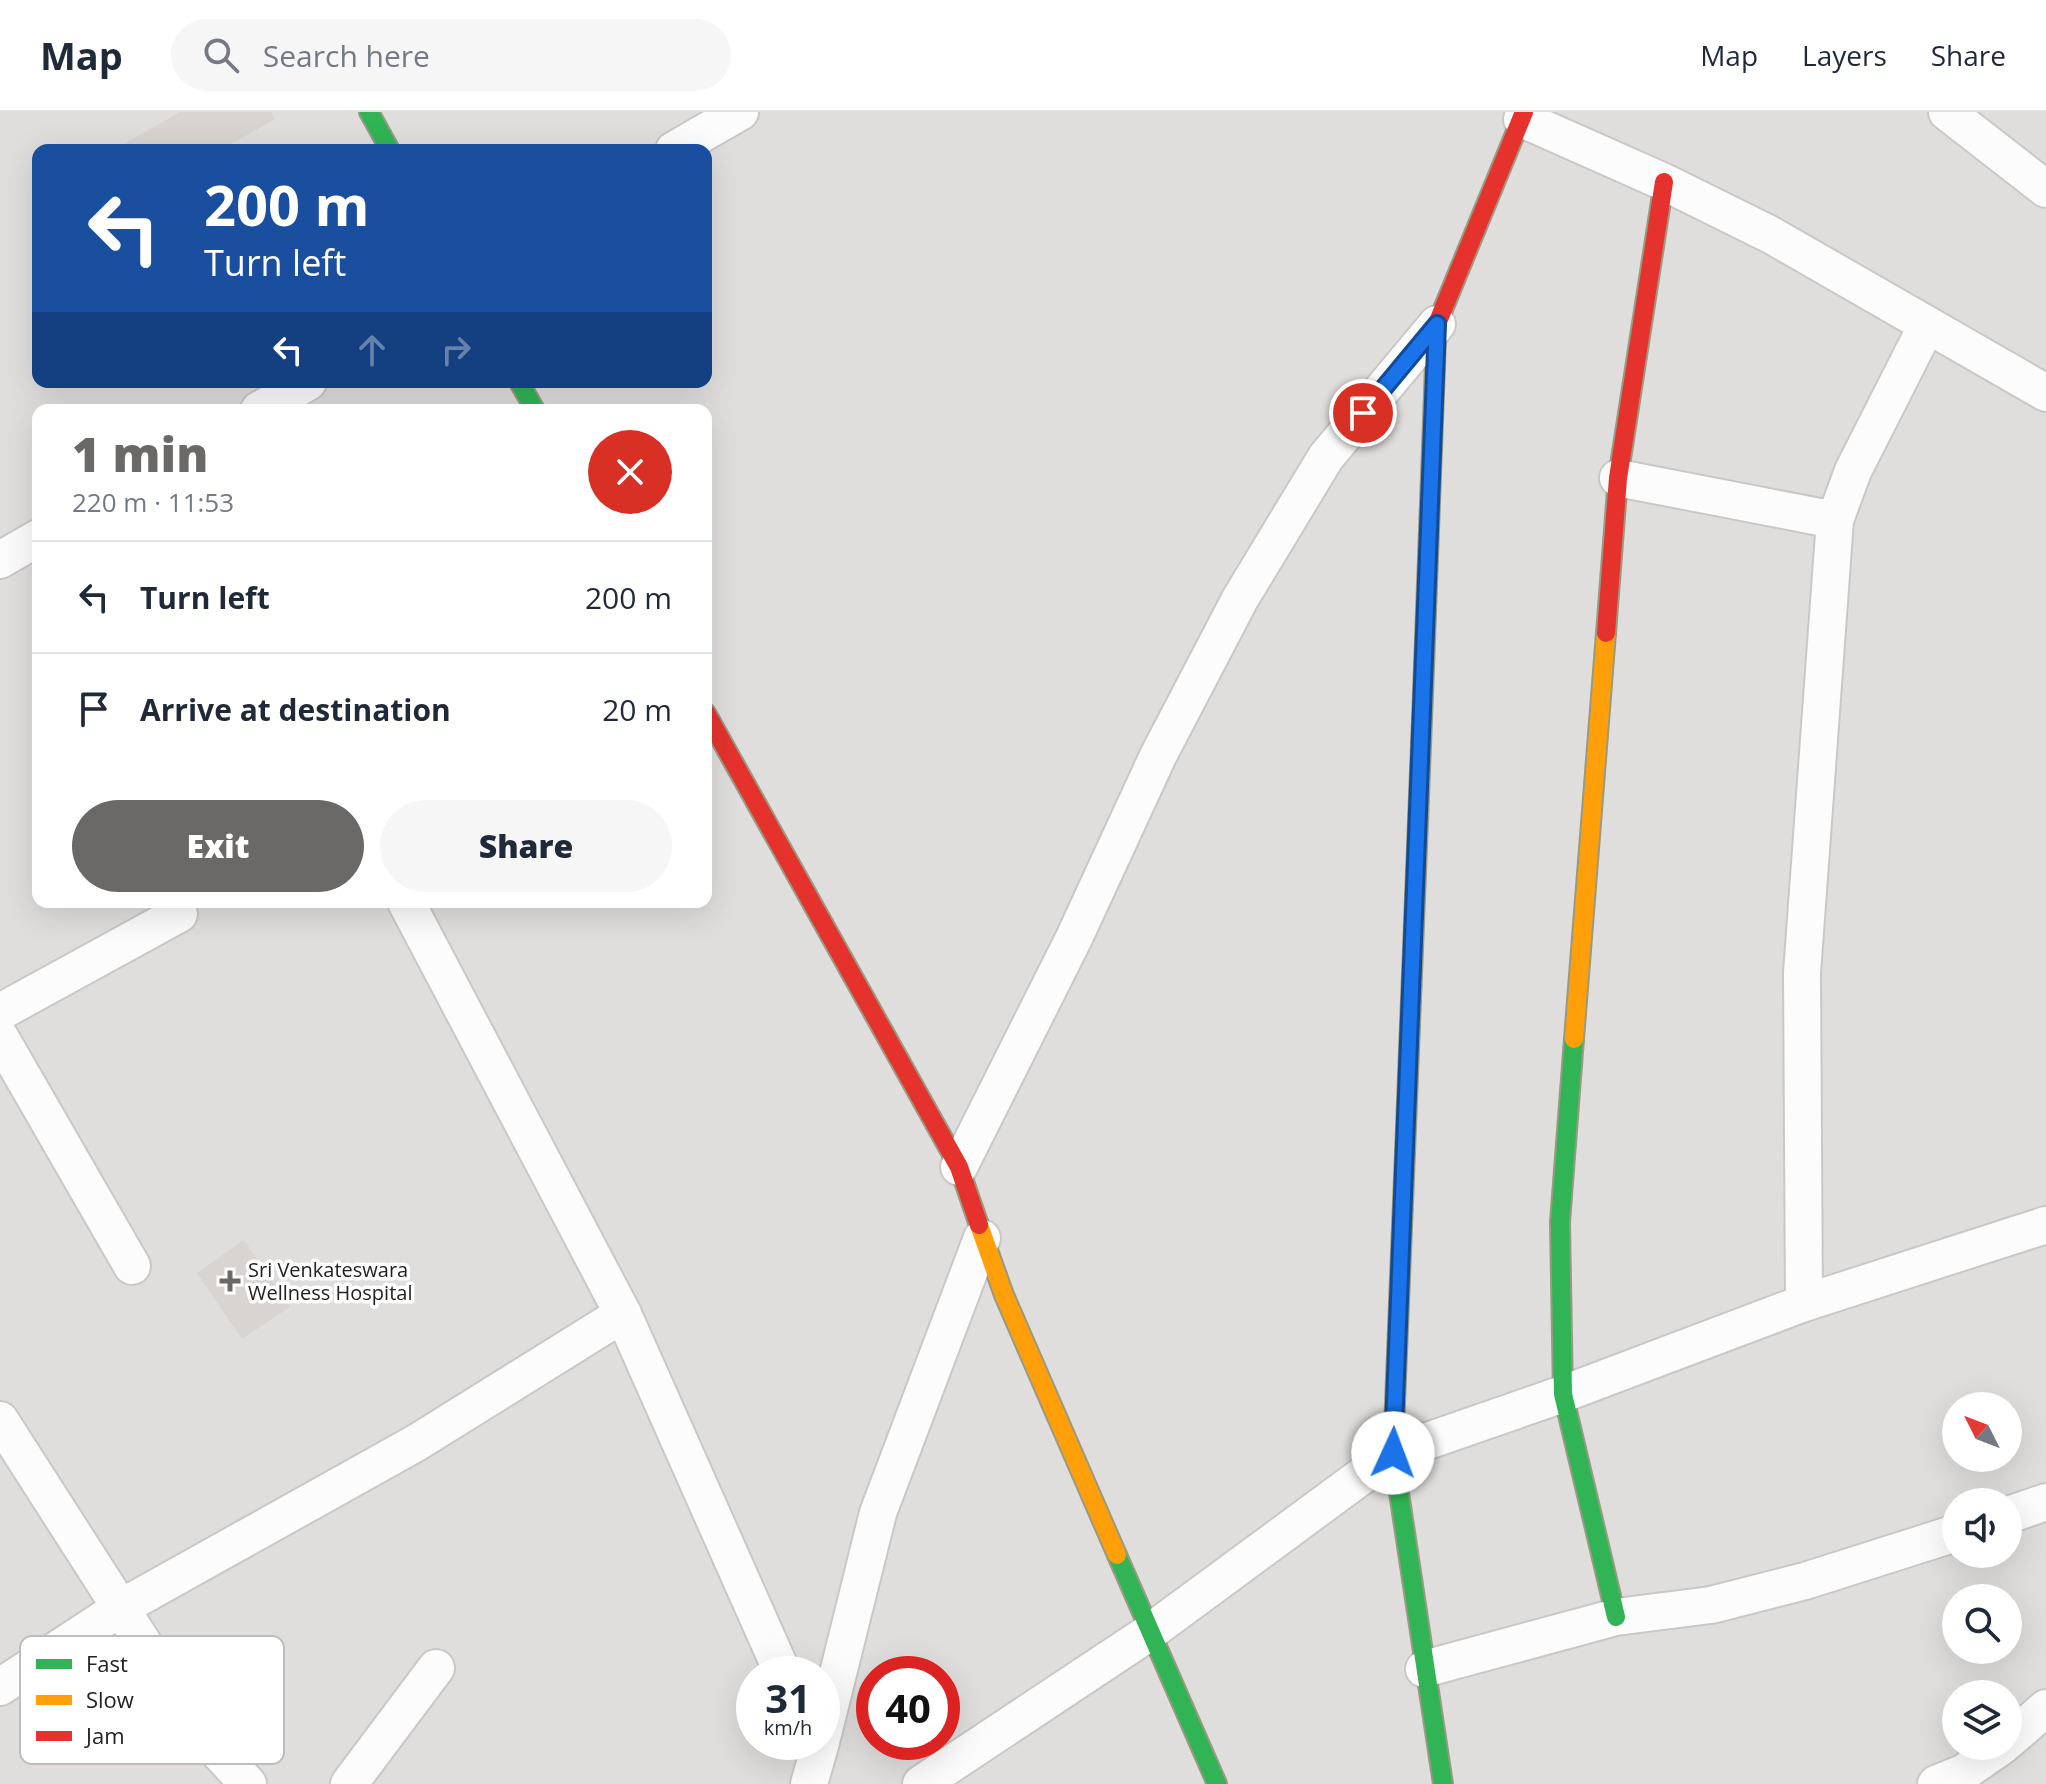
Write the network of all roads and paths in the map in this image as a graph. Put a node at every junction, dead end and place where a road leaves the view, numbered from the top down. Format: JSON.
{"nodes":[{"id":1,"x":369,"y":112,"type":"edge"},
{"id":2,"x":740,"y":112,"type":"edge"},
{"id":3,"x":1947,"y":112,"type":"edge"},
{"id":4,"x":1523,"y":115,"type":"edge"},
{"id":5,"x":387,"y":144,"type":"edge"},
{"id":6,"x":684,"y":144,"type":"edge"},
{"id":7,"x":1664,"y":182,"type":"junction"},
{"id":8,"x":2046,"y":189,"type":"edge"},
{"id":9,"x":1437,"y":324,"type":"junction"},
{"id":10,"x":1927,"y":325,"type":"junction"},
{"id":11,"x":298,"y":388,"type":"edge"},
{"id":12,"x":2046,"y":393,"type":"edge"},
{"id":13,"x":270,"y":404,"type":"edge"},
{"id":14,"x":1618,"y":478,"type":"junction"},
{"id":15,"x":1835,"y":520,"type":"junction"},
{"id":16,"x":32,"y":541,"type":"edge"},
{"id":17,"x":0,"y":560,"type":"edge"},
{"id":18,"x":712,"y":724,"type":"edge"},
{"id":19,"x":409,"y":908,"type":"edge"},
{"id":20,"x":179,"y":914,"type":"dead end"},
{"id":21,"x":0,"y":1012,"type":"edge"},
{"id":22,"x":0,"y":1037,"type":"edge"},
{"id":23,"x":959,"y":1167,"type":"junction"},
{"id":24,"x":2046,"y":1225,"type":"edge"},
{"id":25,"x":982,"y":1238,"type":"junction"},
{"id":26,"x":132,"y":1266,"type":"dead end"},
{"id":27,"x":1804,"y":1303,"type":"junction"},
{"id":28,"x":623,"y":1314,"type":"junction"},
{"id":29,"x":1563,"y":1394,"type":"junction"},
{"id":30,"x":0,"y":1420,"type":"edge"},
{"id":31,"x":1393,"y":1453,"type":"junction"},
{"id":32,"x":2046,"y":1502,"type":"edge"},
{"id":33,"x":2022,"y":1510,"type":"edge"},
{"id":34,"x":1942,"y":1537,"type":"edge"},
{"id":35,"x":122,"y":1607,"type":"junction"},
{"id":36,"x":1616,"y":1617,"type":"junction"},
{"id":37,"x":1150,"y":1632,"type":"junction"},
{"id":38,"x":78,"y":1636,"type":"edge"},
{"id":39,"x":140,"y":1636,"type":"edge"},
{"id":40,"x":775,"y":1656,"type":"edge"},
{"id":41,"x":840,"y":1662,"type":"edge"},
{"id":42,"x":436,"y":1668,"type":"dead end"},
{"id":43,"x":1424,"y":1669,"type":"junction"},
{"id":44,"x":20,"y":1674,"type":"edge"},
{"id":45,"x":0,"y":1687,"type":"edge"},
{"id":46,"x":2046,"y":1708,"type":"edge"},
{"id":47,"x":2022,"y":1729,"type":"edge"},
{"id":48,"x":1982,"y":1760,"type":"edge"},
{"id":49,"x":230,"y":1764,"type":"edge"},
{"id":50,"x":248,"y":1784,"type":"edge"},
{"id":51,"x":349,"y":1784,"type":"edge"},
{"id":52,"x":921,"y":1784,"type":"edge"},
{"id":53,"x":1217,"y":1784,"type":"edge"},
{"id":54,"x":1443,"y":1784,"type":"edge"},
{"id":55,"x":1936,"y":1784,"type":"edge"}],
"edges":[{"from":1,"to":5,"type":"street"},
{"from":2,"to":6,"type":"street"},
{"from":3,"to":8,"type":"street"},
{"from":4,"to":7,"type":"street"},
{"from":4,"to":9,"type":"street"},
{"from":7,"to":10,"type":"street"},
{"from":7,"to":14,"type":"street"},
{"from":9,"to":23,"type":"street"},
{"from":9,"to":31,"type":"street"},
{"from":10,"to":12,"type":"street"},
{"from":10,"to":15,"type":"street"},
{"from":11,"to":13,"type":"street"},
{"from":14,"to":15,"type":"street"},
{"from":14,"to":29,"type":"street"},
{"from":15,"to":27,"type":"street"},
{"from":16,"to":17,"type":"street"},
{"from":18,"to":23,"type":"street"},
{"from":19,"to":28,"type":"street"},
{"from":20,"to":21,"type":"street"},
{"from":22,"to":26,"type":"street"},
{"from":23,"to":25,"type":"street"},
{"from":24,"to":27,"type":"street"},
{"from":25,"to":37,"type":"street"},
{"from":25,"to":41,"type":"street"},
{"from":27,"to":29,"type":"street"},
{"from":28,"to":35,"type":"street"},
{"from":28,"to":40,"type":"street"},
{"from":29,"to":31,"type":"street"},
{"from":29,"to":36,"type":"street"},
{"from":30,"to":35,"type":"street"},
{"from":31,"to":37,"type":"street"},
{"from":31,"to":43,"type":"street"},
{"from":32,"to":33,"type":"street"},
{"from":34,"to":36,"type":"street"},
{"from":35,"to":38,"type":"street"},
{"from":35,"to":39,"type":"street"},
{"from":36,"to":43,"type":"street"},
{"from":37,"to":52,"type":"street"},
{"from":37,"to":53,"type":"street"},
{"from":42,"to":51,"type":"street"},
{"from":43,"to":54,"type":"street"},
{"from":44,"to":45,"type":"street"},
{"from":46,"to":47,"type":"street"},
{"from":48,"to":55,"type":"street"},
{"from":49,"to":50,"type":"street"}]}
